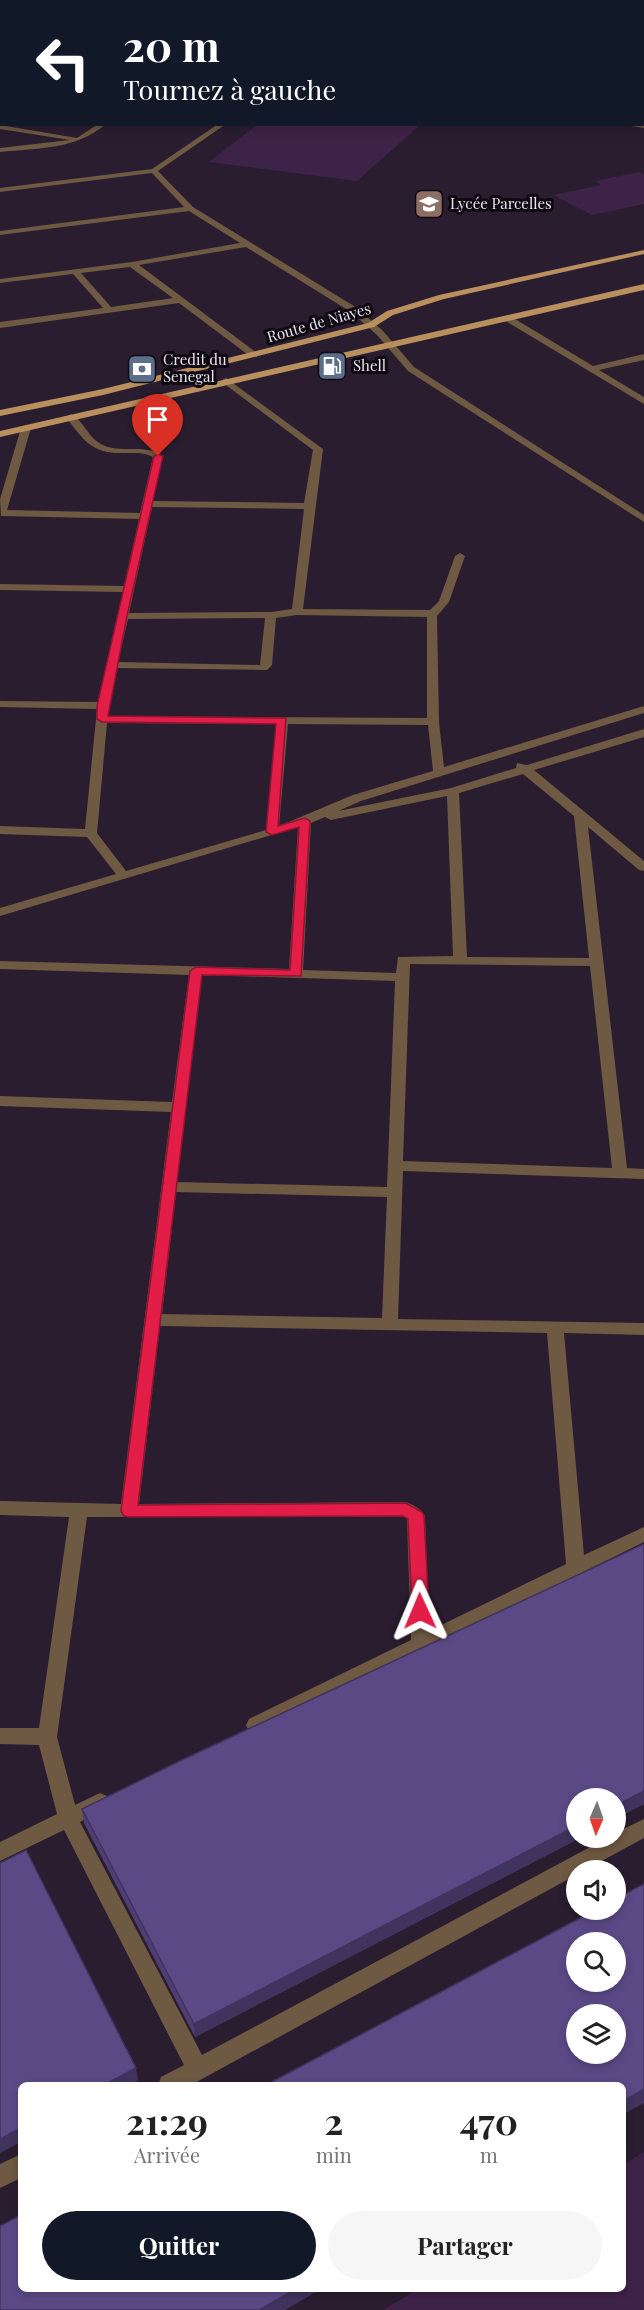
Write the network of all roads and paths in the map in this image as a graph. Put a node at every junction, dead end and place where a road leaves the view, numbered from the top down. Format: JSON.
{"nodes":[{"id":1,"x":0,"y":126,"type":"edge"},
{"id":2,"x":100,"y":126,"type":"edge"},
{"id":3,"x":220,"y":126,"type":"edge"},
{"id":4,"x":81,"y":139,"type":"junction"},
{"id":5,"x":0,"y":150,"type":"edge"},
{"id":6,"x":154,"y":171,"type":"junction"},
{"id":7,"x":0,"y":190,"type":"edge"},
{"id":8,"x":190,"y":209,"type":"junction"},
{"id":9,"x":0,"y":233,"type":"edge"},
{"id":10,"x":250,"y":244,"type":"junction"},
{"id":11,"x":644,"y":252,"type":"edge"},
{"id":12,"x":132,"y":264,"type":"junction"},
{"id":13,"x":75,"y":271,"type":"junction"},
{"id":14,"x":0,"y":281,"type":"edge"},
{"id":15,"x":644,"y":286,"type":"edge"},
{"id":16,"x":180,"y":300,"type":"junction"},
{"id":17,"x":108,"y":309,"type":"junction"},
{"id":18,"x":507,"y":318,"type":"junction"},
{"id":19,"x":0,"y":325,"type":"edge"},
{"id":20,"x":371,"y":325,"type":"junction"},
{"id":21,"x":388,"y":344,"type":"junction"},
{"id":22,"x":254,"y":355,"type":"junction"},
{"id":23,"x":644,"y":357,"type":"edge"},
{"id":24,"x":592,"y":369,"type":"junction"},
{"id":25,"x":226,"y":381,"type":"junction"},
{"id":26,"x":644,"y":401,"type":"edge"},
{"id":27,"x":0,"y":413,"type":"edge"},
{"id":28,"x":71,"y":417,"type":"junction"},
{"id":29,"x":26,"y":428,"type":"junction"},
{"id":30,"x":0,"y":434,"type":"edge"},
{"id":31,"x":146,"y":504,"type":"junction"},
{"id":32,"x":309,"y":506,"type":"junction"},
{"id":33,"x":144,"y":516,"type":"junction"},
{"id":34,"x":644,"y":519,"type":"edge"},
{"id":35,"x":460,"y":555,"type":"dead end"},
{"id":36,"x":0,"y":587,"type":"edge"},
{"id":37,"x":128,"y":589,"type":"junction"},
{"id":38,"x":297,"y":612,"type":"junction"},
{"id":39,"x":272,"y":615,"type":"junction"},
{"id":40,"x":432,"y":615,"type":"junction"},
{"id":41,"x":122,"y":616,"type":"junction"},
{"id":42,"x":111,"y":665,"type":"junction"},
{"id":43,"x":0,"y":704,"type":"edge"},
{"id":44,"x":644,"y":709,"type":"edge"},
{"id":45,"x":103,"y":712,"type":"junction"},
{"id":46,"x":282,"y":721,"type":"junction"},
{"id":47,"x":433,"y":722,"type":"junction"},
{"id":48,"x":644,"y":733,"type":"edge"},
{"id":49,"x":503,"y":754,"type":"junction"},
{"id":50,"x":526,"y":770,"type":"junction"},
{"id":51,"x":439,"y":772,"type":"junction"},
{"id":52,"x":453,"y":791,"type":"junction"},
{"id":53,"x":580,"y":813,"type":"junction"},
{"id":54,"x":305,"y":821,"type":"junction"},
{"id":55,"x":0,"y":830,"type":"edge"},
{"id":56,"x":272,"y":832,"type":"junction"},
{"id":57,"x":91,"y":833,"type":"junction"},
{"id":58,"x":644,"y":867,"type":"edge"},
{"id":59,"x":123,"y":875,"type":"junction"},
{"id":60,"x":0,"y":912,"type":"edge"},
{"id":61,"x":460,"y":960,"type":"junction"},
{"id":62,"x":597,"y":962,"type":"junction"},
{"id":63,"x":0,"y":965,"type":"edge"},
{"id":64,"x":196,"y":971,"type":"junction"},
{"id":65,"x":296,"y":974,"type":"junction"},
{"id":66,"x":403,"y":977,"type":"junction"},
{"id":67,"x":0,"y":1101,"type":"edge"},
{"id":68,"x":179,"y":1107,"type":"junction"},
{"id":69,"x":396,"y":1166,"type":"junction"},
{"id":70,"x":620,"y":1173,"type":"junction"},
{"id":71,"x":644,"y":1174,"type":"edge"},
{"id":72,"x":170,"y":1186,"type":"junction"},
{"id":73,"x":396,"y":1192,"type":"junction"},
{"id":74,"x":153,"y":1320,"type":"junction"},
{"id":75,"x":390,"y":1324,"type":"junction"},
{"id":76,"x":555,"y":1328,"type":"junction"},
{"id":77,"x":644,"y":1329,"type":"edge"},
{"id":78,"x":0,"y":1508,"type":"edge"},
{"id":79,"x":79,"y":1510,"type":"junction"},
{"id":80,"x":129,"y":1511,"type":"junction"},
{"id":81,"x":644,"y":1534,"type":"edge"},
{"id":82,"x":576,"y":1569,"type":"junction"},
{"id":83,"x":420,"y":1644,"type":"junction"},
{"id":84,"x":239,"y":1734,"type":"edge"},
{"id":85,"x":0,"y":1736,"type":"edge"},
{"id":86,"x":47,"y":1737,"type":"junction"},
{"id":87,"x":122,"y":1792,"type":"edge"},
{"id":88,"x":69,"y":1818,"type":"junction"},
{"id":89,"x":644,"y":1827,"type":"edge"},
{"id":90,"x":0,"y":1852,"type":"edge"},
{"id":91,"x":198,"y":2069,"type":"junction"},
{"id":92,"x":174,"y":2082,"type":"edge"},
{"id":93,"x":18,"y":2167,"type":"edge"},
{"id":94,"x":0,"y":2176,"type":"edge"}],
"edges":[{"from":1,"to":4,"type":"street"},
{"from":2,"to":4,"type":"street"},
{"from":3,"to":6,"type":"street"},
{"from":4,"to":5,"type":"street"},
{"from":6,"to":7,"type":"street"},
{"from":6,"to":8,"type":"street"},
{"from":8,"to":9,"type":"street"},
{"from":8,"to":10,"type":"street"},
{"from":10,"to":12,"type":"street"},
{"from":10,"to":20,"type":"street"},
{"from":11,"to":20,"type":"main road","name":"Route de Niayes"},
{"from":12,"to":13,"type":"street"},
{"from":12,"to":16,"type":"street"},
{"from":13,"to":14,"type":"street"},
{"from":13,"to":17,"type":"street"},
{"from":15,"to":18,"type":"main road","name":"Route de Niayes"},
{"from":16,"to":17,"type":"street"},
{"from":16,"to":22,"type":"street"},
{"from":17,"to":19,"type":"street"},
{"from":18,"to":21,"type":"main road","name":"Route de Niayes"},
{"from":18,"to":24,"type":"street"},
{"from":20,"to":21,"type":"street"},
{"from":20,"to":22,"type":"main road","name":"Route de Niayes"},
{"from":21,"to":25,"type":"main road","name":"Route de Niayes"},
{"from":21,"to":34,"type":"street"},
{"from":22,"to":27,"type":"main road","name":"Route de Niayes"},
{"from":23,"to":24,"type":"street"},
{"from":24,"to":26,"type":"street"},
{"from":25,"to":28,"type":"main road","name":"Route de Niayes"},
{"from":25,"to":32,"type":"street"},
{"from":28,"to":29,"type":"main road","name":"Route de Niayes"},
{"from":28,"to":31,"type":"street"},
{"from":29,"to":30,"type":"main road","name":"Route de Niayes"},
{"from":29,"to":33,"type":"street"},
{"from":31,"to":32,"type":"street"},
{"from":31,"to":33,"type":"street"},
{"from":32,"to":38,"type":"street"},
{"from":33,"to":37,"type":"street"},
{"from":35,"to":40,"type":"street"},
{"from":36,"to":37,"type":"street"},
{"from":37,"to":41,"type":"street"},
{"from":38,"to":39,"type":"street"},
{"from":38,"to":40,"type":"street"},
{"from":39,"to":41,"type":"street"},
{"from":39,"to":42,"type":"street"},
{"from":40,"to":47,"type":"street"},
{"from":41,"to":42,"type":"street"},
{"from":42,"to":45,"type":"street"},
{"from":43,"to":45,"type":"street"},
{"from":44,"to":49,"type":"street"},
{"from":45,"to":46,"type":"street"},
{"from":45,"to":57,"type":"street"},
{"from":46,"to":47,"type":"street"},
{"from":46,"to":56,"type":"street"},
{"from":47,"to":51,"type":"street"},
{"from":48,"to":50,"type":"street"},
{"from":49,"to":50,"type":"street"},
{"from":49,"to":51,"type":"street"},
{"from":50,"to":52,"type":"street"},
{"from":50,"to":53,"type":"street"},
{"from":51,"to":54,"type":"street"},
{"from":52,"to":54,"type":"street"},
{"from":52,"to":61,"type":"street"},
{"from":53,"to":58,"type":"street"},
{"from":53,"to":62,"type":"street"},
{"from":54,"to":56,"type":"street"},
{"from":54,"to":65,"type":"street"},
{"from":55,"to":57,"type":"street"},
{"from":56,"to":59,"type":"street"},
{"from":57,"to":59,"type":"street"},
{"from":59,"to":60,"type":"street"},
{"from":61,"to":62,"type":"street"},
{"from":61,"to":66,"type":"street"},
{"from":62,"to":70,"type":"street"},
{"from":63,"to":64,"type":"street"},
{"from":64,"to":65,"type":"street"},
{"from":64,"to":68,"type":"street"},
{"from":65,"to":66,"type":"street"},
{"from":66,"to":69,"type":"street"},
{"from":67,"to":68,"type":"street"},
{"from":68,"to":72,"type":"street"},
{"from":69,"to":70,"type":"street"},
{"from":69,"to":73,"type":"street"},
{"from":70,"to":71,"type":"street"},
{"from":72,"to":73,"type":"street"},
{"from":72,"to":74,"type":"street"},
{"from":73,"to":75,"type":"street"},
{"from":74,"to":75,"type":"street"},
{"from":74,"to":80,"type":"street"},
{"from":75,"to":76,"type":"street"},
{"from":76,"to":77,"type":"street"},
{"from":76,"to":82,"type":"street"},
{"from":78,"to":79,"type":"street"},
{"from":79,"to":80,"type":"street"},
{"from":79,"to":86,"type":"street"},
{"from":80,"to":83,"type":"street"},
{"from":81,"to":82,"type":"street"},
{"from":82,"to":83,"type":"street"},
{"from":83,"to":84,"type":"street"},
{"from":85,"to":86,"type":"street"},
{"from":86,"to":88,"type":"street"},
{"from":87,"to":88,"type":"street"},
{"from":88,"to":90,"type":"street"},
{"from":88,"to":91,"type":"street"},
{"from":89,"to":91,"type":"street"},
{"from":91,"to":92,"type":"street"},
{"from":93,"to":94,"type":"street"}]}
